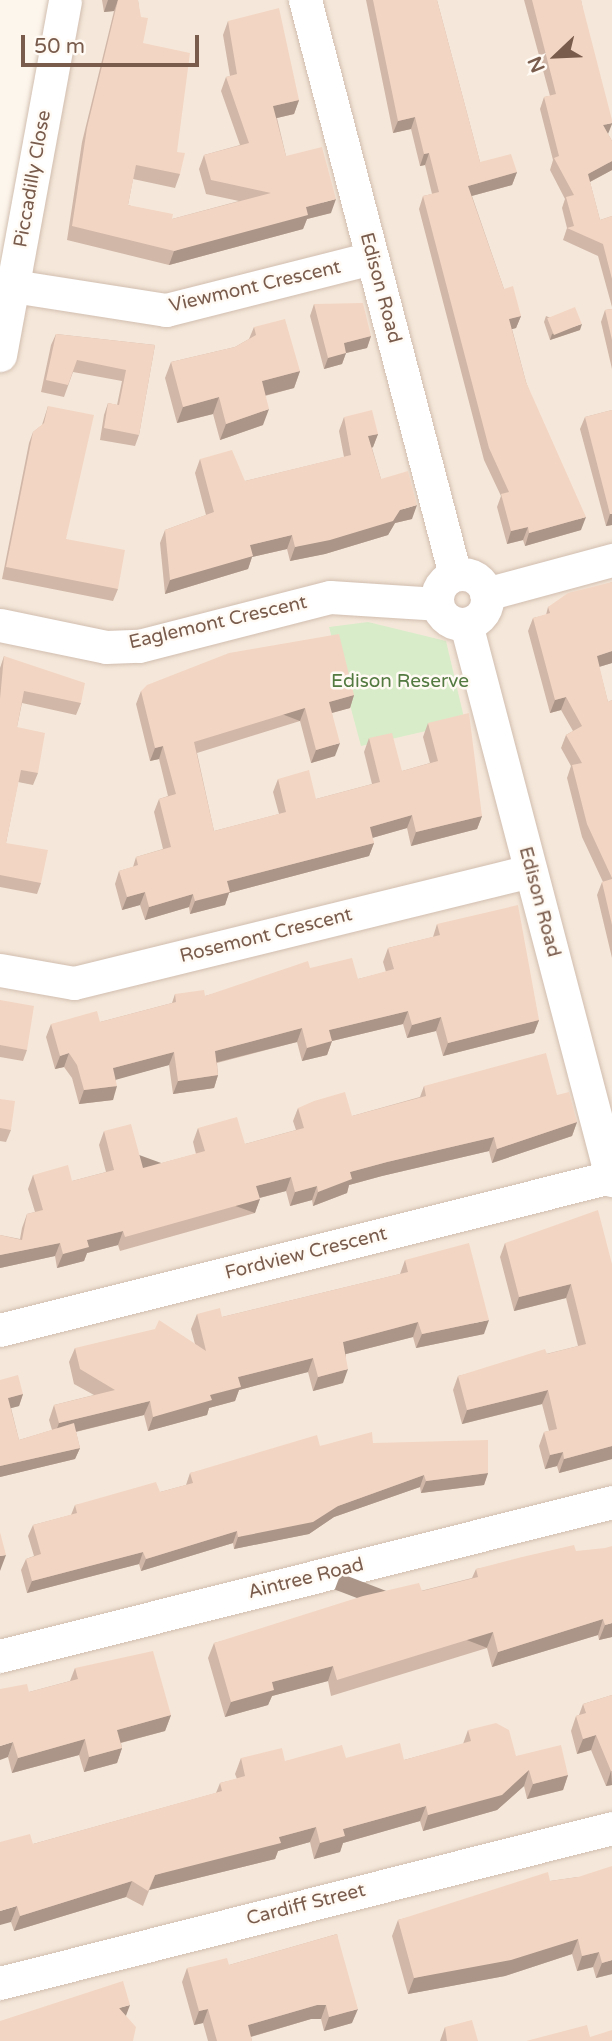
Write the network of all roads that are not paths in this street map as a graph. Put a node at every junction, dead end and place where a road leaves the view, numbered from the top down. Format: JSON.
{"nodes":[{"id":1,"x":305,"y":0,"type":"edge"},
{"id":2,"x":65,"y":2,"type":"dead end"},
{"id":3,"x":372,"y":258,"type":"junction"},
{"id":4,"x":13,"y":286,"type":"junction"},
{"id":5,"x":0,"y":355,"type":"edge"},
{"id":6,"x":612,"y":560,"type":"edge"},
{"id":7,"x":456,"y":575,"type":"junction"},
{"id":8,"x":486,"y":594,"type":"junction"},
{"id":9,"x":437,"y":604,"type":"junction"},
{"id":10,"x":466,"y":624,"type":"junction"},
{"id":11,"x":0,"y":625,"type":"edge"},
{"id":12,"x":530,"y":871,"type":"junction"},
{"id":13,"x":0,"y":970,"type":"edge"},
{"id":14,"x":612,"y":1179,"type":"edge"},
{"id":15,"x":0,"y":1330,"type":"edge"},
{"id":16,"x":612,"y":1502,"type":"edge"},
{"id":17,"x":0,"y":1656,"type":"edge"},
{"id":18,"x":612,"y":1828,"type":"edge"},
{"id":19,"x":0,"y":1983,"type":"edge"}],
"edges":[{"from":1,"to":3,"type":"street","name":"Edison Road"},
{"from":2,"to":4,"type":"street","name":"Piccadilly Close"},
{"from":3,"to":4,"type":"street","name":"Viewmont Crescent"},
{"from":3,"to":7,"type":"street","name":"Edison Road"},
{"from":4,"to":5,"type":"street","name":"Piccadilly Close"},
{"from":6,"to":8,"type":"street"},
{"from":7,"to":8,"type":"street"},
{"from":7,"to":9,"type":"street"},
{"from":8,"to":10,"type":"street"},
{"from":9,"to":10,"type":"street"},
{"from":9,"to":11,"type":"street","name":"Eaglemont Crescent"},
{"from":10,"to":12,"type":"street","name":"Edison Road"},
{"from":12,"to":13,"type":"street","name":"Rosemont Crescent"},
{"from":12,"to":14,"type":"street","name":"Edison Road"},
{"from":14,"to":15,"type":"street","name":"Fordview Crescent"},
{"from":16,"to":17,"type":"street","name":"Aintree Road"},
{"from":18,"to":19,"type":"street","name":"Cardiff Street"}]}
